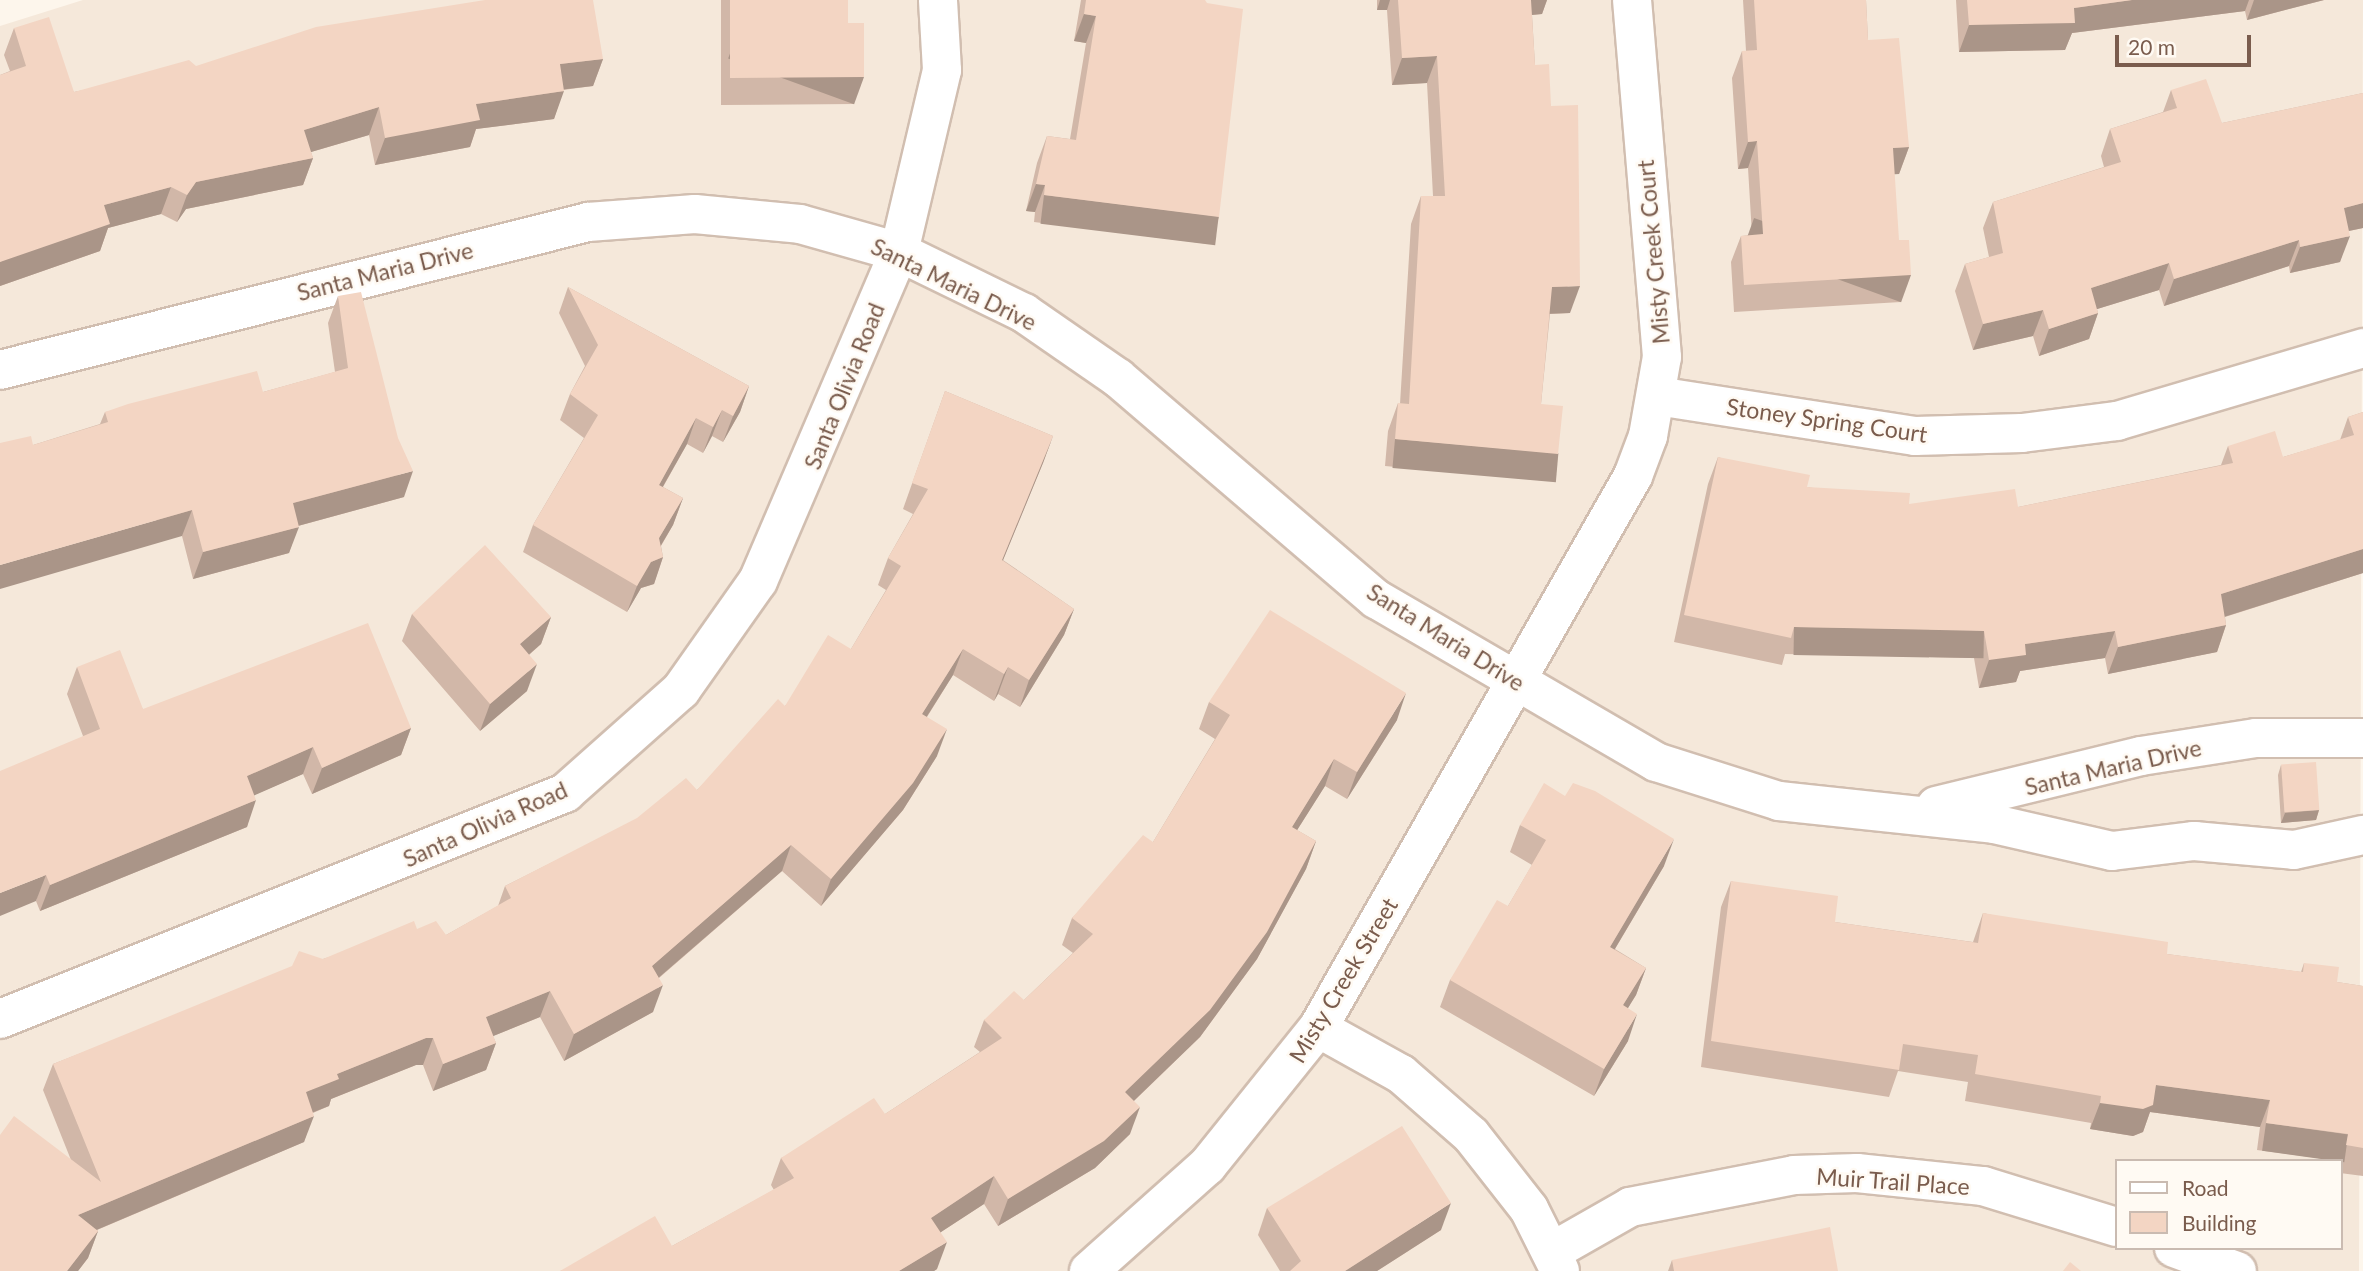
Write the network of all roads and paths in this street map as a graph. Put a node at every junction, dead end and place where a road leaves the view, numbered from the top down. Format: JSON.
{"nodes":[{"id":1,"x":938,"y":0,"type":"edge"},
{"id":2,"x":1632,"y":0,"type":"edge"},
{"id":3,"x":899,"y":252,"type":"junction"},
{"id":4,"x":2363,"y":348,"type":"edge"},
{"id":5,"x":0,"y":370,"type":"edge"},
{"id":6,"x":1657,"y":396,"type":"junction"},
{"id":7,"x":1517,"y":681,"type":"junction"},
{"id":8,"x":2363,"y":738,"type":"edge"},
{"id":9,"x":1907,"y":812,"type":"junction"},
{"id":10,"x":2363,"y":835,"type":"edge"},
{"id":11,"x":0,"y":1019,"type":"edge"},
{"id":12,"x":1318,"y":1028,"type":"junction"},
{"id":13,"x":2114,"y":1226,"type":"edge"},
{"id":14,"x":2179,"y":1250,"type":"edge"},
{"id":15,"x":1556,"y":1261,"type":"edge"},
{"id":16,"x":1089,"y":1271,"type":"edge"},
{"id":17,"x":2237,"y":1271,"type":"edge"}],
"edges":[{"from":1,"to":3,"type":"street","name":"Santa Olivia Road"},
{"from":2,"to":6,"type":"street","name":"Misty Creek Court"},
{"from":3,"to":5,"type":"street","name":"Santa Maria Drive"},
{"from":3,"to":7,"type":"street","name":"Santa Maria Drive"},
{"from":3,"to":11,"type":"street","name":"Santa Olivia Road"},
{"from":4,"to":6,"type":"street","name":"Stoney Spring Court"},
{"from":6,"to":7,"type":"street","name":"Misty Creek Court"},
{"from":7,"to":9,"type":"street","name":"Santa Maria Drive"},
{"from":7,"to":12,"type":"street","name":"Misty Creek Street"},
{"from":8,"to":9,"type":"street","name":"Santa Maria Drive"},
{"from":9,"to":10,"type":"street","name":"Santa Maria Drive"},
{"from":12,"to":15,"type":"street"},
{"from":12,"to":16,"type":"street","name":"Misty Creek Street"},
{"from":13,"to":15,"type":"street","name":"Muir Trail Place"},
{"from":14,"to":17,"type":"street"}]}
